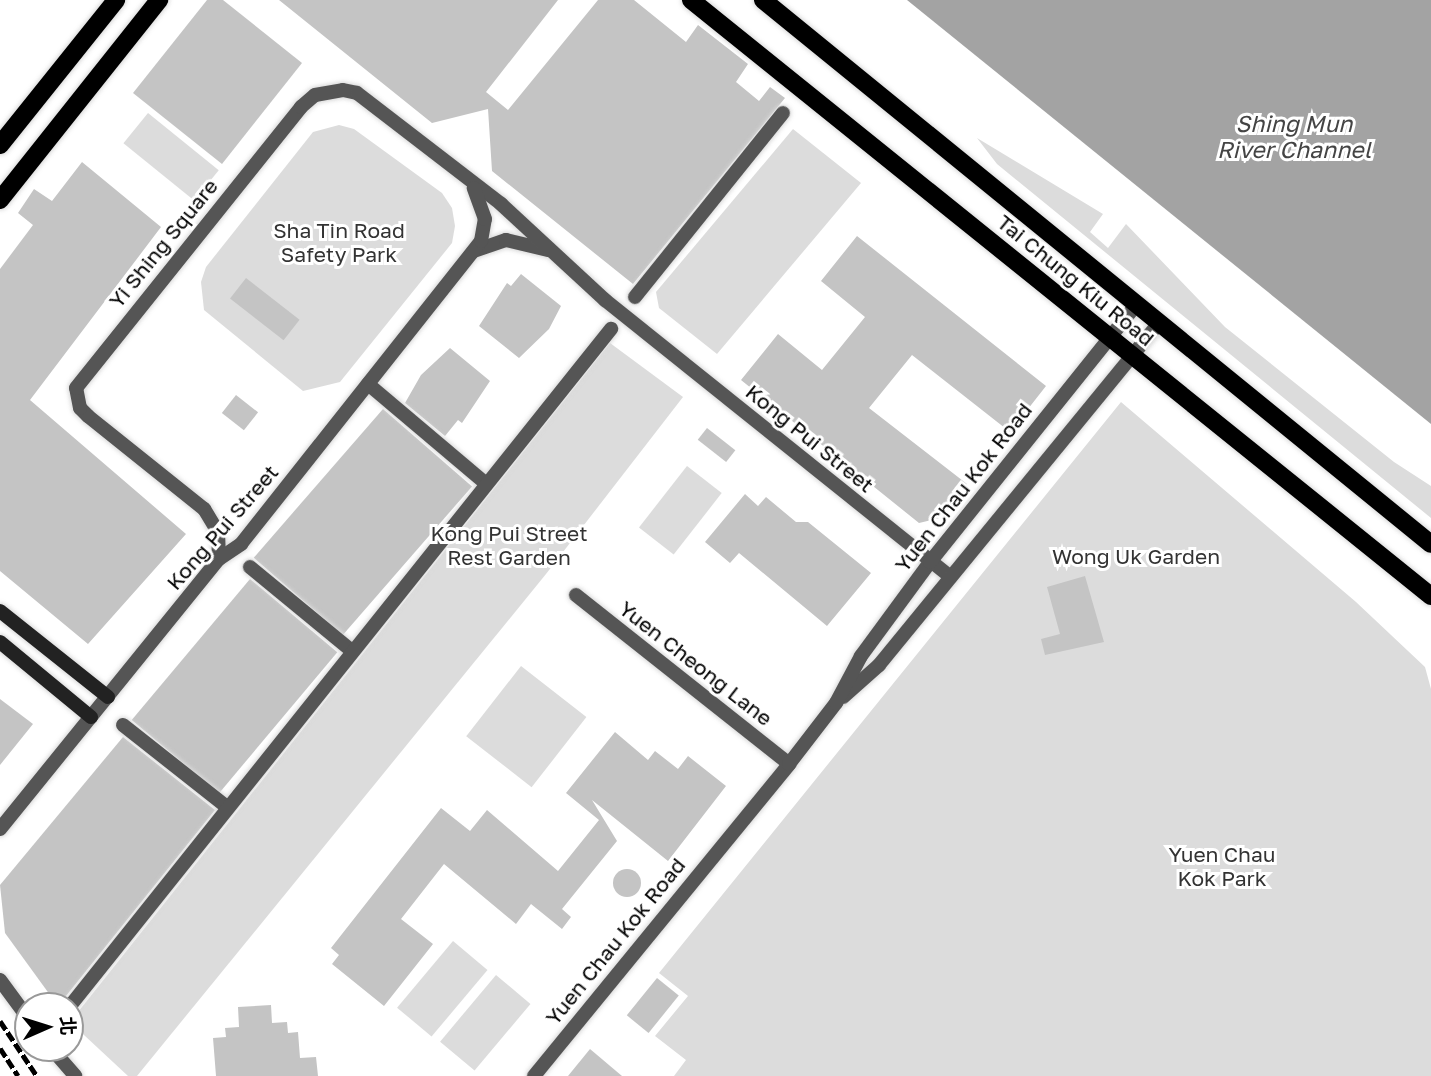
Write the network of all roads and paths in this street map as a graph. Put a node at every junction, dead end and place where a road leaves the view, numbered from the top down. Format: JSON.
{"nodes":[{"id":1,"x":116,"y":0,"type":"edge"},
{"id":2,"x":159,"y":0,"type":"edge"},
{"id":3,"x":691,"y":0,"type":"edge"},
{"id":4,"x":763,"y":0,"type":"edge"},
{"id":5,"x":783,"y":113,"type":"dead end"},
{"id":6,"x":0,"y":145,"type":"edge"},
{"id":7,"x":473,"y":187,"type":"junction"},
{"id":8,"x":0,"y":200,"type":"edge"},
{"id":9,"x":473,"y":251,"type":"junction"},
{"id":10,"x":549,"y":251,"type":"junction"},
{"id":11,"x":635,"y":297,"type":"dead end"},
{"id":12,"x":1136,"y":306,"type":"junction"},
{"id":13,"x":1158,"y":324,"type":"junction"},
{"id":14,"x":611,"y":329,"type":"dead end"},
{"id":15,"x":1110,"y":336,"type":"junction"},
{"id":16,"x":1133,"y":355,"type":"junction"},
{"id":17,"x":368,"y":384,"type":"junction"},
{"id":18,"x":485,"y":483,"type":"junction"},
{"id":19,"x":1431,"y":544,"type":"edge"},
{"id":20,"x":219,"y":559,"type":"junction"},
{"id":21,"x":930,"y":562,"type":"junction"},
{"id":22,"x":250,"y":567,"type":"dead end"},
{"id":23,"x":949,"y":576,"type":"junction"},
{"id":24,"x":576,"y":595,"type":"dead end"},
{"id":25,"x":1431,"y":596,"type":"edge"},
{"id":26,"x":0,"y":611,"type":"edge"},
{"id":27,"x":0,"y":642,"type":"edge"},
{"id":28,"x":352,"y":651,"type":"junction"},
{"id":29,"x":108,"y":697,"type":"junction"},
{"id":30,"x":836,"y":703,"type":"junction"},
{"id":31,"x":90,"y":717,"type":"junction"},
{"id":32,"x":123,"y":725,"type":"dead end"},
{"id":33,"x":789,"y":764,"type":"junction"},
{"id":34,"x":227,"y":807,"type":"junction"},
{"id":35,"x":0,"y":829,"type":"edge"},
{"id":36,"x":0,"y":980,"type":"edge"},
{"id":37,"x":81,"y":992,"type":"edge"},
{"id":38,"x":14,"y":999,"type":"edge"},
{"id":39,"x":63,"y":1062,"type":"edge"},
{"id":40,"x":75,"y":1076,"type":"edge"},
{"id":41,"x":534,"y":1076,"type":"edge"}],
"edges":[{"from":1,"to":6,"type":"main road"},
{"from":2,"to":8,"type":"main road"},
{"from":3,"to":15,"type":"main road","name":"Tai Chung Kiu Road"},
{"from":4,"to":12,"type":"main road","name":"Tai Chung Kiu Road"},
{"from":5,"to":11,"type":"street"},
{"from":7,"to":9,"type":"street","name":"Kong Pui Street"},
{"from":7,"to":10,"type":"street","name":"Kong Pui Street"},
{"from":7,"to":20,"type":"street","name":"Yi Shing Square"},
{"from":9,"to":10,"type":"street","name":"Kong Pui Street"},
{"from":9,"to":17,"type":"street","name":"Kong Pui Street"},
{"from":10,"to":21,"type":"street","name":"Kong Pui Street"},
{"from":12,"to":13,"type":"main road","name":"Tai Chung Kiu Road"},
{"from":12,"to":15,"type":"street","name":"Yuen Chau Kok Road"},
{"from":13,"to":16,"type":"street","name":"Yuen Chau Kok Road"},
{"from":13,"to":19,"type":"main road","name":"Tai Chung Kiu Road"},
{"from":14,"to":18,"type":"street"},
{"from":15,"to":16,"type":"main road","name":"Tai Chung Kiu Road"},
{"from":15,"to":21,"type":"street","name":"Yuen Chau Kok Road"},
{"from":16,"to":23,"type":"street","name":"Yuen Chau Kok Road"},
{"from":16,"to":25,"type":"main road","name":"Tai Chung Kiu Road"},
{"from":17,"to":18,"type":"street"},
{"from":17,"to":20,"type":"street","name":"Kong Pui Street"},
{"from":18,"to":28,"type":"street"},
{"from":20,"to":29,"type":"street","name":"Kong Pui Street"},
{"from":21,"to":23,"type":"street","name":"Kong Pui Street"},
{"from":21,"to":30,"type":"street","name":"Yuen Chau Kok Road"},
{"from":22,"to":28,"type":"street"},
{"from":23,"to":30,"type":"street","name":"Yuen Chau Kok Road"},
{"from":24,"to":33,"type":"street","name":"Yuen Cheong Lane"},
{"from":26,"to":29,"type":"street"},
{"from":27,"to":31,"type":"street"},
{"from":28,"to":34,"type":"street"},
{"from":29,"to":31,"type":"street","name":"Kong Pui Street"},
{"from":30,"to":33,"type":"street","name":"Yuen Chau Kok Road"},
{"from":31,"to":35,"type":"street","name":"Kong Pui Street"},
{"from":32,"to":34,"type":"street"},
{"from":33,"to":41,"type":"street","name":"Yuen Chau Kok Road"},
{"from":34,"to":37,"type":"street"},
{"from":36,"to":38,"type":"street"},
{"from":39,"to":40,"type":"street"}]}
